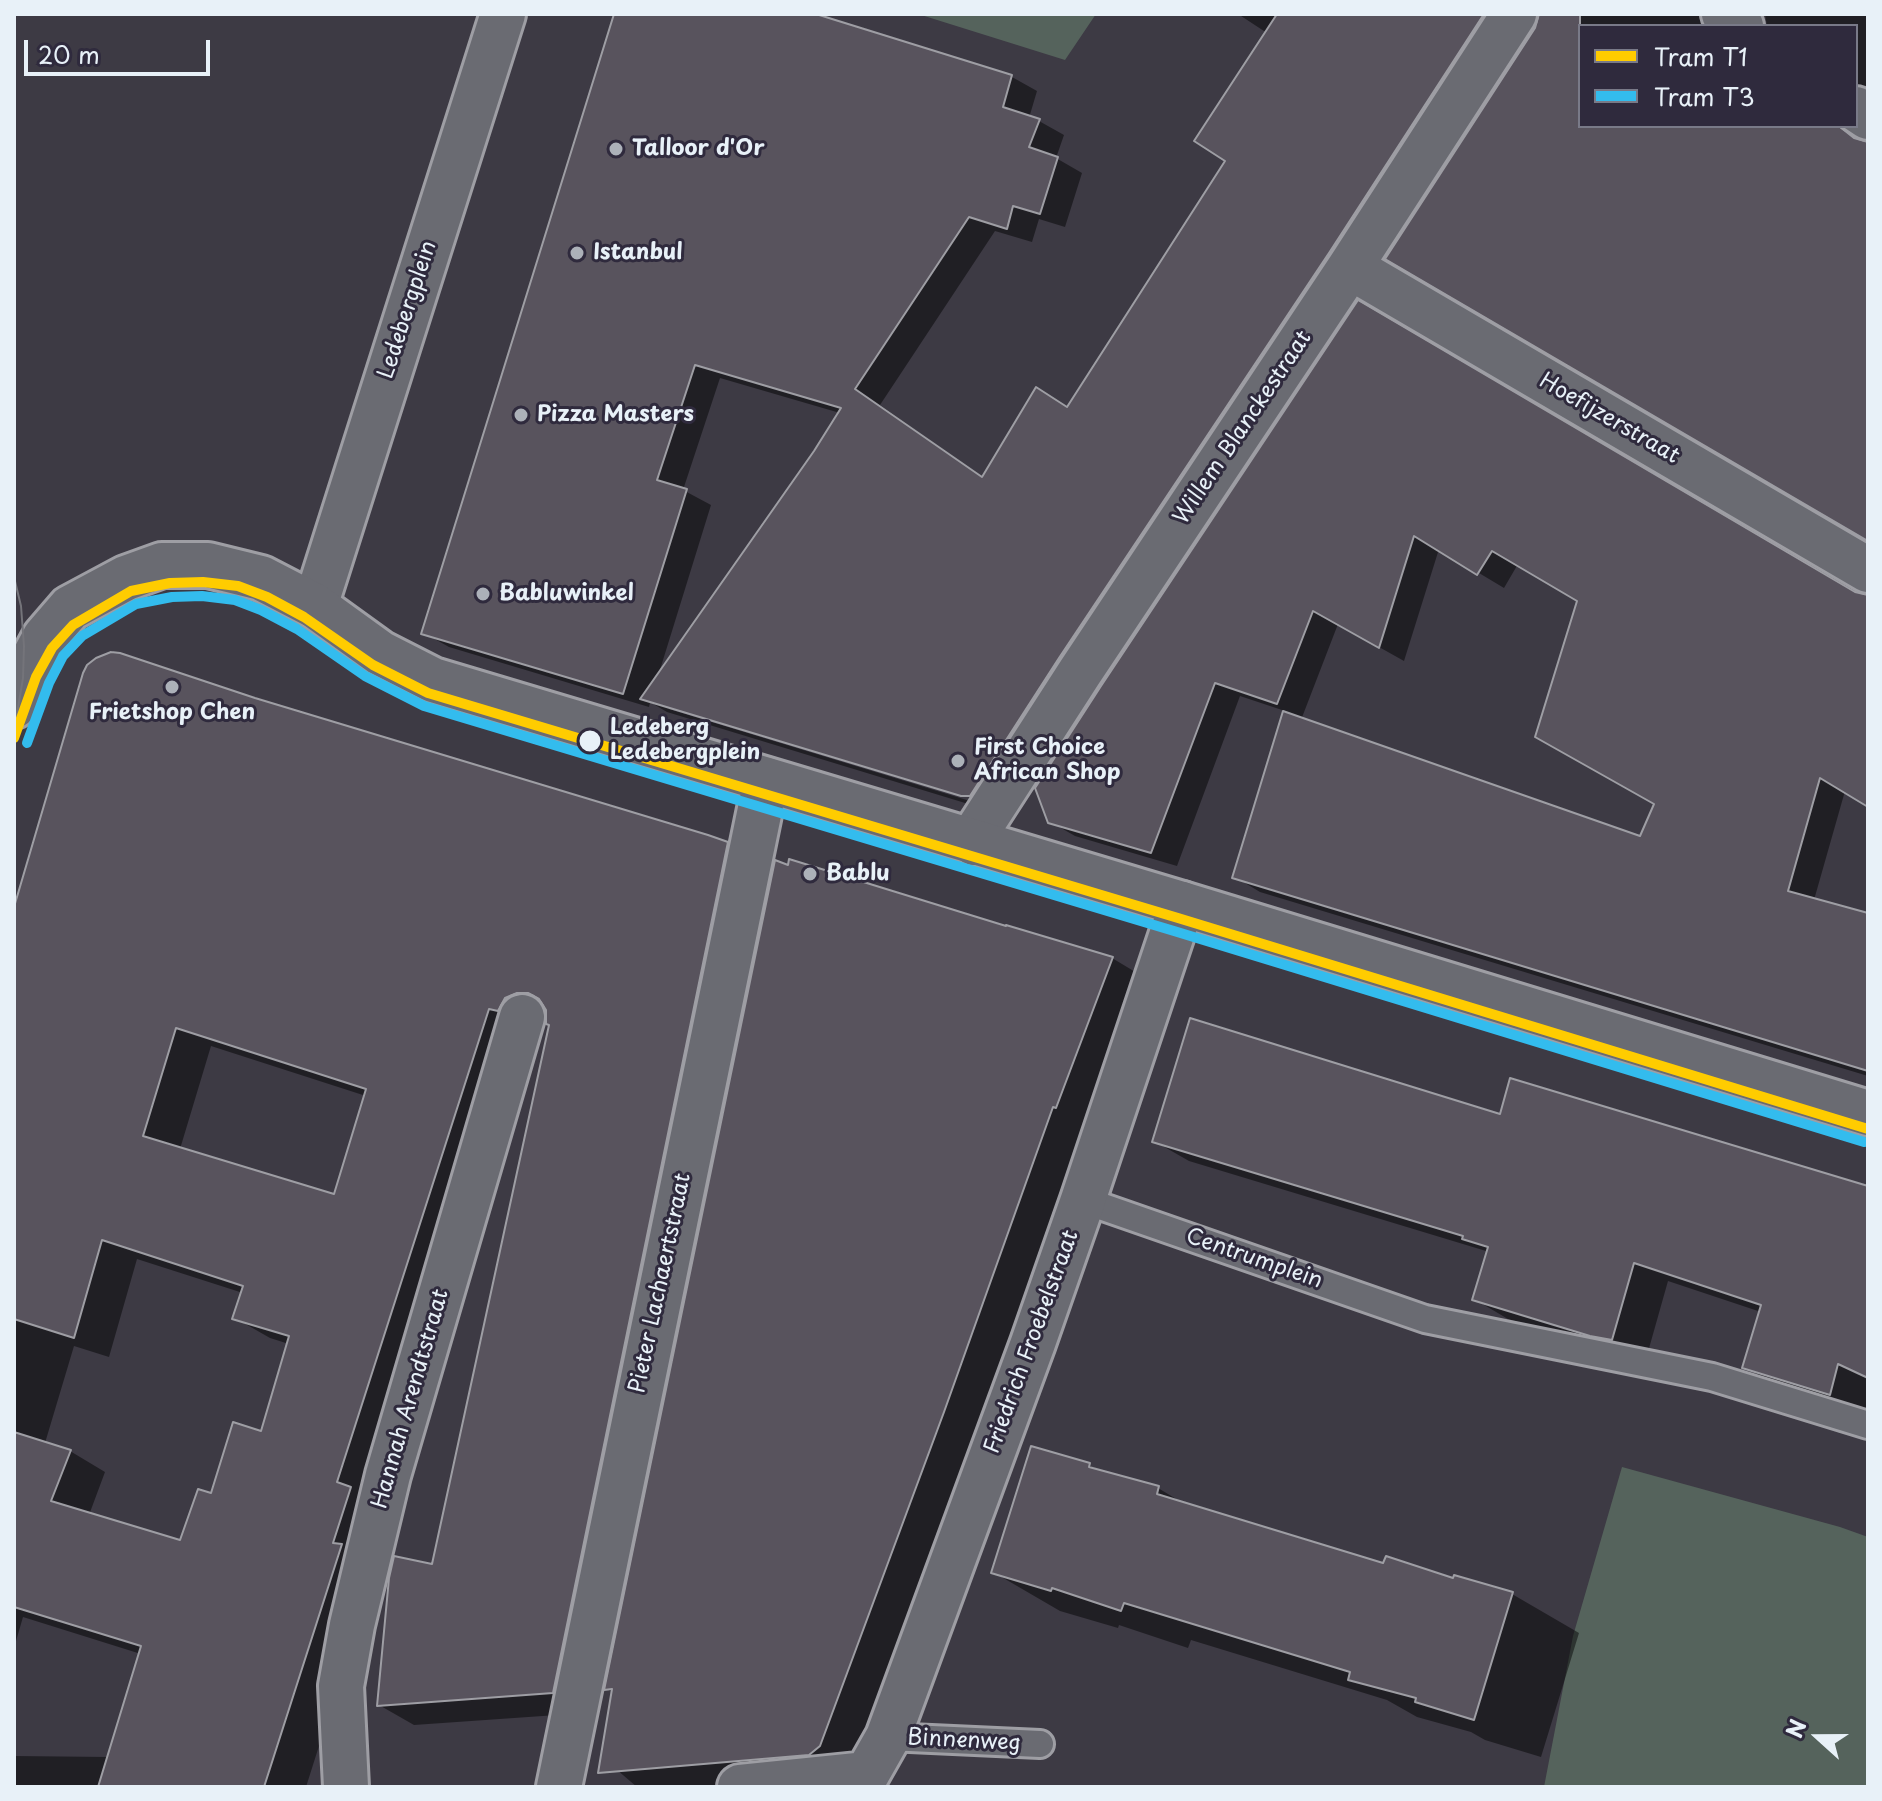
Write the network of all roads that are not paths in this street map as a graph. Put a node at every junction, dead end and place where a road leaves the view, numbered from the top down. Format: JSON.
{"nodes":[{"id":1,"x":503,"y":14,"type":"edge"},
{"id":2,"x":1514,"y":14,"type":"edge"},
{"id":3,"x":1350,"y":267,"type":"junction"},
{"id":4,"x":1868,"y":570,"type":"edge"},
{"id":5,"x":315,"y":606,"type":"junction"},
{"id":6,"x":19,"y":692,"type":"edge"},
{"id":7,"x":766,"y":780,"type":"junction"},
{"id":8,"x":974,"y":843,"type":"junction"},
{"id":9,"x":1182,"y":904,"type":"junction"},
{"id":10,"x":522,"y":1017,"type":"dead end"},
{"id":11,"x":1868,"y":1113,"type":"edge"},
{"id":12,"x":1083,"y":1200,"type":"junction"},
{"id":13,"x":1868,"y":1425,"type":"edge"},
{"id":14,"x":1040,"y":1744,"type":"dead end"},
{"id":15,"x":878,"y":1756,"type":"junction"},
{"id":16,"x":346,"y":1787,"type":"edge"},
{"id":17,"x":559,"y":1787,"type":"edge"},
{"id":18,"x":740,"y":1787,"type":"edge"}],
"edges":[{"from":1,"to":5,"type":"street","name":"Ledebergplein"},
{"from":2,"to":3,"type":"street","name":"Willem Blanckestraat"},
{"from":3,"to":4,"type":"street","name":"Hoefijzerstraat"},
{"from":3,"to":8,"type":"street","name":"Willem Blanckestraat"},
{"from":5,"to":6,"type":"street"},
{"from":5,"to":7,"type":"street"},
{"from":7,"to":8,"type":"street"},
{"from":7,"to":17,"type":"street","name":"Pieter Lachaertstraat"},
{"from":8,"to":9,"type":"street"},
{"from":9,"to":11,"type":"street"},
{"from":9,"to":12,"type":"street","name":"Friedrich Froebelstraat"},
{"from":10,"to":16,"type":"street","name":"Hannah Arendtstraat"},
{"from":12,"to":13,"type":"lane","name":"Centrumplein"},
{"from":12,"to":15,"type":"street","name":"Friedrich Froebelstraat"},
{"from":14,"to":15,"type":"lane","name":"Binnenweg"},
{"from":15,"to":18,"type":"street","name":"Binnenweg"}]}
